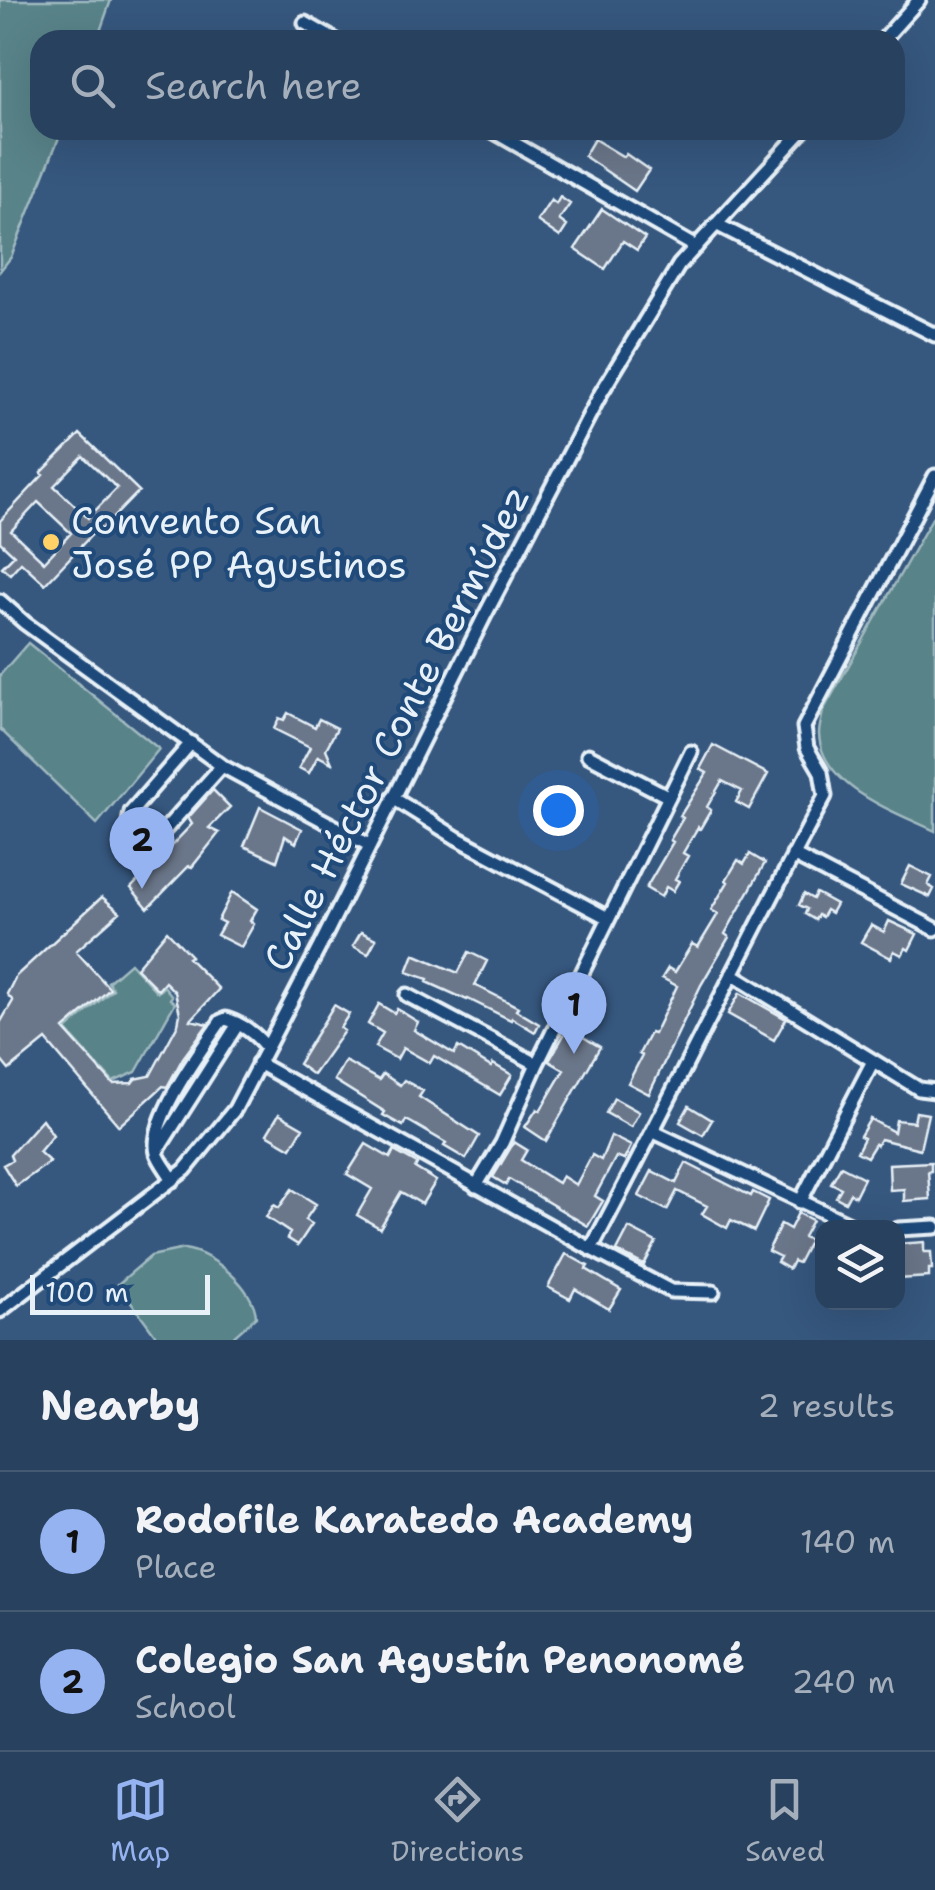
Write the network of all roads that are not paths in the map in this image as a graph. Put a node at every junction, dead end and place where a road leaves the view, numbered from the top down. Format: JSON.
{"nodes":[{"id":1,"x":919,"y":0,"type":"edge"},
{"id":2,"x":305,"y":22,"type":"dead end"},
{"id":3,"x":319,"y":30,"type":"edge"},
{"id":4,"x":893,"y":30,"type":"edge"},
{"id":5,"x":509,"y":140,"type":"edge"},
{"id":6,"x":794,"y":140,"type":"edge"},
{"id":7,"x":716,"y":224,"type":"junction"},
{"id":8,"x":696,"y":247,"type":"junction"},
{"id":9,"x":935,"y":336,"type":"edge"},
{"id":10,"x":935,"y":476,"type":"edge"},
{"id":11,"x":0,"y":600,"type":"edge"},
{"id":12,"x":190,"y":743,"type":"junction"},
{"id":13,"x":691,"y":752,"type":"dead end"},
{"id":14,"x":588,"y":755,"type":"dead end"},
{"id":15,"x":222,"y":766,"type":"junction"},
{"id":16,"x":669,"y":797,"type":"junction"},
{"id":17,"x":393,"y":798,"type":"junction"},
{"id":18,"x":369,"y":845,"type":"junction"},
{"id":19,"x":794,"y":854,"type":"junction"},
{"id":20,"x":608,"y":918,"type":"junction"},
{"id":21,"x":935,"y":929,"type":"edge"},
{"id":22,"x":732,"y":974,"type":"junction"},
{"id":23,"x":407,"y":995,"type":"dead end"},
{"id":24,"x":266,"y":1047,"type":"junction"},
{"id":25,"x":873,"y":1061,"type":"junction"},
{"id":26,"x":258,"y":1063,"type":"junction"},
{"id":27,"x":538,"y":1064,"type":"junction"},
{"id":28,"x":935,"y":1091,"type":"edge"},
{"id":29,"x":654,"y":1132,"type":"junction"},
{"id":30,"x":173,"y":1180,"type":"junction"},
{"id":31,"x":476,"y":1186,"type":"junction"},
{"id":32,"x":800,"y":1202,"type":"junction"},
{"id":33,"x":840,"y":1220,"type":"edge"},
{"id":34,"x":935,"y":1227,"type":"edge"},
{"id":35,"x":905,"y":1229,"type":"edge"},
{"id":36,"x":591,"y":1249,"type":"junction"},
{"id":37,"x":713,"y":1292,"type":"dead end"},
{"id":38,"x":0,"y":1311,"type":"edge"}],
"edges":[{"from":1,"to":4,"type":"street"},
{"from":2,"to":3,"type":"street"},
{"from":5,"to":8,"type":"street"},
{"from":6,"to":7,"type":"street","name":"Calle Héctor Conte Bermúdez"},
{"from":7,"to":8,"type":"street","name":"Calle Héctor Conte Bermúdez"},
{"from":7,"to":9,"type":"street"},
{"from":8,"to":17,"type":"street","name":"Calle Héctor Conte Bermúdez"},
{"from":10,"to":19,"type":"street"},
{"from":11,"to":12,"type":"street"},
{"from":12,"to":15,"type":"street"},
{"from":12,"to":15,"type":"street"},
{"from":13,"to":16,"type":"street"},
{"from":14,"to":16,"type":"street"},
{"from":15,"to":18,"type":"street"},
{"from":16,"to":20,"type":"street"},
{"from":17,"to":18,"type":"street","name":"Calle Héctor Conte Bermúdez"},
{"from":17,"to":20,"type":"street"},
{"from":18,"to":24,"type":"street","name":"Calle Héctor Conte Bermúdez"},
{"from":19,"to":21,"type":"street"},
{"from":19,"to":22,"type":"street"},
{"from":20,"to":27,"type":"street"},
{"from":22,"to":25,"type":"street"},
{"from":22,"to":29,"type":"street"},
{"from":23,"to":27,"type":"street"},
{"from":24,"to":26,"type":"street","name":"Calle Héctor Conte Bermúdez"},
{"from":24,"to":30,"type":"street"},
{"from":25,"to":28,"type":"street"},
{"from":25,"to":32,"type":"street"},
{"from":26,"to":30,"type":"street","name":"Calle Héctor Conte Bermúdez"},
{"from":26,"to":31,"type":"street"},
{"from":27,"to":31,"type":"street"},
{"from":29,"to":32,"type":"street"},
{"from":29,"to":36,"type":"street"},
{"from":30,"to":38,"type":"street","name":"Calle Héctor Conte Bermúdez"},
{"from":31,"to":36,"type":"street"},
{"from":32,"to":33,"type":"street"},
{"from":34,"to":35,"type":"street"},
{"from":36,"to":37,"type":"street"}]}
